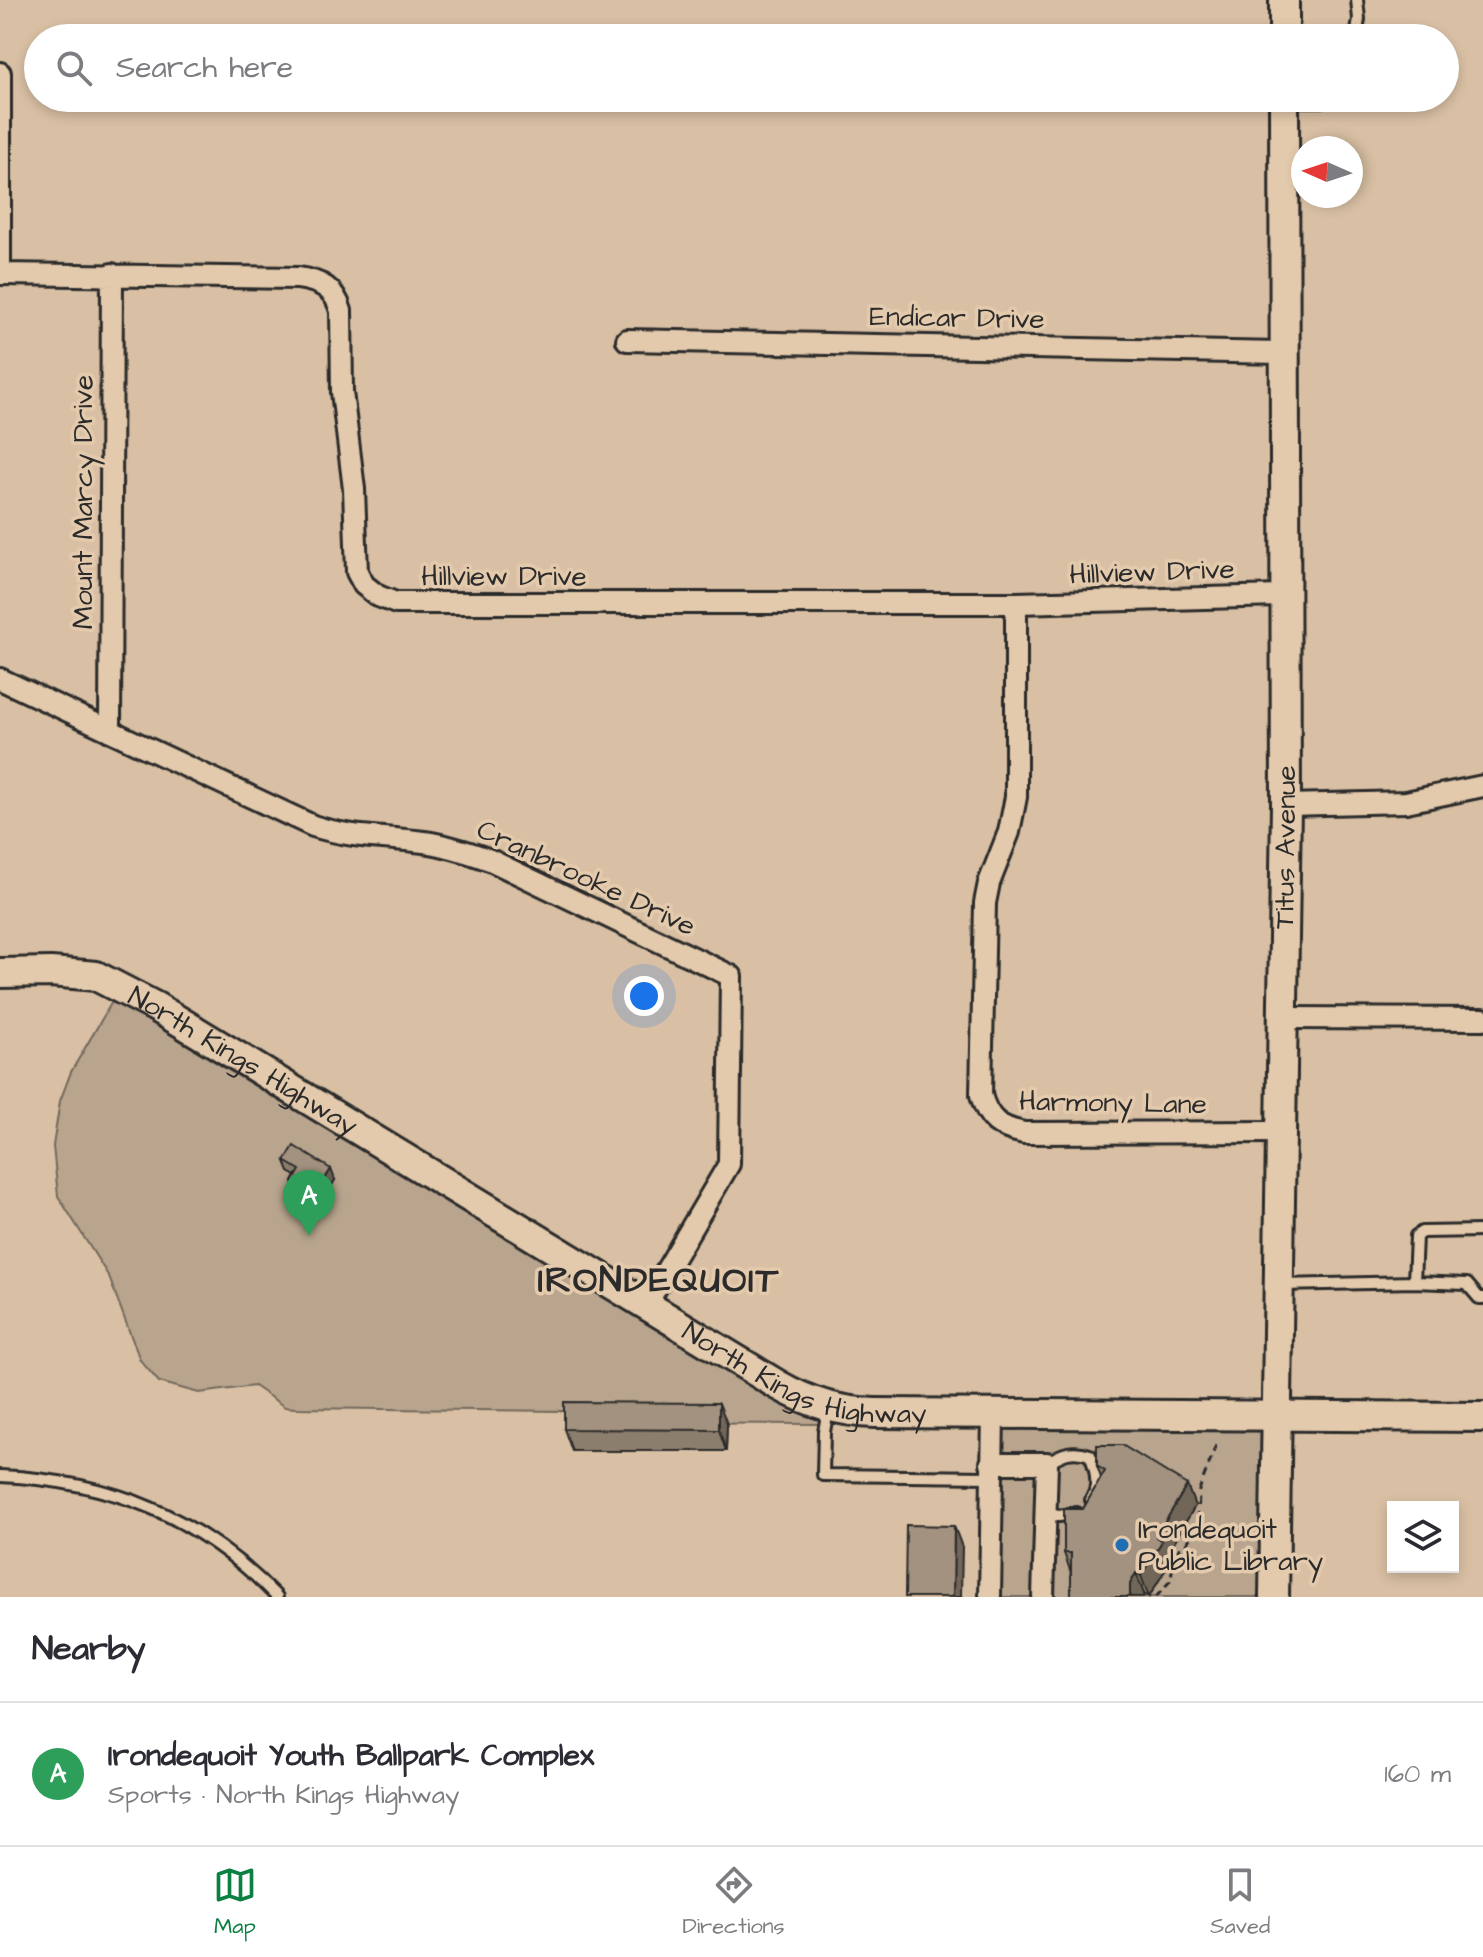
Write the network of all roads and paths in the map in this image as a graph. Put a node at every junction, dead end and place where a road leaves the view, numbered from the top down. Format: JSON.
{"nodes":[{"id":1,"x":1284,"y":0,"type":"edge"},
{"id":2,"x":1357,"y":0,"type":"edge"},
{"id":3,"x":1284,"y":24,"type":"edge"},
{"id":4,"x":1358,"y":24,"type":"edge"},
{"id":5,"x":0,"y":73,"type":"edge"},
{"id":6,"x":1284,"y":112,"type":"edge"},
{"id":7,"x":0,"y":267,"type":"edge"},
{"id":8,"x":0,"y":274,"type":"edge"},
{"id":9,"x":112,"y":274,"type":"junction"},
{"id":10,"x":627,"y":340,"type":"dead end"},
{"id":11,"x":1285,"y":353,"type":"junction"},
{"id":12,"x":1284,"y":596,"type":"junction"},
{"id":13,"x":1016,"y":603,"type":"junction"},
{"id":14,"x":0,"y":679,"type":"edge"},
{"id":15,"x":110,"y":731,"type":"junction"},
{"id":16,"x":1483,"y":786,"type":"edge"},
{"id":17,"x":1286,"y":805,"type":"junction"},
{"id":18,"x":0,"y":973,"type":"edge"},
{"id":19,"x":1283,"y":1018,"type":"junction"},
{"id":20,"x":1483,"y":1019,"type":"edge"},
{"id":21,"x":1280,"y":1132,"type":"junction"},
{"id":22,"x":1483,"y":1231,"type":"edge"},
{"id":23,"x":1414,"y":1282,"type":"junction"},
{"id":24,"x":1278,"y":1285,"type":"junction"},
{"id":25,"x":1483,"y":1298,"type":"edge"},
{"id":26,"x":646,"y":1305,"type":"junction"},
{"id":27,"x":828,"y":1407,"type":"junction"},
{"id":28,"x":993,"y":1414,"type":"junction"},
{"id":29,"x":1276,"y":1417,"type":"junction"},
{"id":30,"x":1483,"y":1417,"type":"edge"},
{"id":31,"x":1216,"y":1445,"type":"dead end"},
{"id":32,"x":1047,"y":1463,"type":"junction"},
{"id":33,"x":991,"y":1470,"type":"junction"},
{"id":34,"x":0,"y":1476,"type":"edge"},
{"id":35,"x":1046,"y":1513,"type":"junction"},
{"id":36,"x":277,"y":1597,"type":"edge"},
{"id":37,"x":990,"y":1597,"type":"edge"},
{"id":38,"x":1043,"y":1597,"type":"edge"},
{"id":39,"x":1156,"y":1597,"type":"edge"},
{"id":40,"x":1274,"y":1597,"type":"edge"}],
"edges":[{"from":1,"to":3,"type":"main road"},
{"from":2,"to":4,"type":"lane"},
{"from":5,"to":7,"type":"street"},
{"from":6,"to":11,"type":"main road","name":"Titus Avenue"},
{"from":8,"to":9,"type":"street","name":"Hillview Drive"},
{"from":9,"to":13,"type":"street","name":"Hillview Drive"},
{"from":9,"to":15,"type":"street","name":"Mount Marcy Drive"},
{"from":10,"to":11,"type":"street","name":"Endicar Drive"},
{"from":11,"to":12,"type":"main road","name":"Titus Avenue"},
{"from":12,"to":13,"type":"street","name":"Hillview Drive"},
{"from":12,"to":17,"type":"main road","name":"Titus Avenue"},
{"from":13,"to":21,"type":"street","name":"Harmony Lane"},
{"from":14,"to":15,"type":"street","name":"Cranbrooke Drive"},
{"from":15,"to":26,"type":"street","name":"Cranbrooke Drive"},
{"from":16,"to":17,"type":"street"},
{"from":17,"to":19,"type":"main road","name":"Titus Avenue"},
{"from":18,"to":26,"type":"main road","name":"North Kings Highway"},
{"from":19,"to":20,"type":"street"},
{"from":19,"to":21,"type":"main road","name":"Titus Avenue"},
{"from":21,"to":24,"type":"main road","name":"Titus Avenue"},
{"from":22,"to":23,"type":"lane"},
{"from":23,"to":24,"type":"lane"},
{"from":23,"to":25,"type":"lane"},
{"from":24,"to":29,"type":"main road","name":"Titus Avenue"},
{"from":26,"to":27,"type":"main road","name":"North Kings Highway"},
{"from":27,"to":28,"type":"main road","name":"North Kings Highway"},
{"from":27,"to":33,"type":"lane"},
{"from":28,"to":29,"type":"main road","name":"North Kings Highway"},
{"from":28,"to":33,"type":"street"},
{"from":29,"to":30,"type":"main road","name":"North Kings Highway"},
{"from":29,"to":40,"type":"main road","name":"Titus Avenue"},
{"from":31,"to":39,"type":"path"},
{"from":32,"to":33,"type":"street"},
{"from":32,"to":35,"type":"street"},
{"from":32,"to":35,"type":"lane"},
{"from":33,"to":37,"type":"street"},
{"from":34,"to":36,"type":"lane"},
{"from":35,"to":38,"type":"street"}]}
